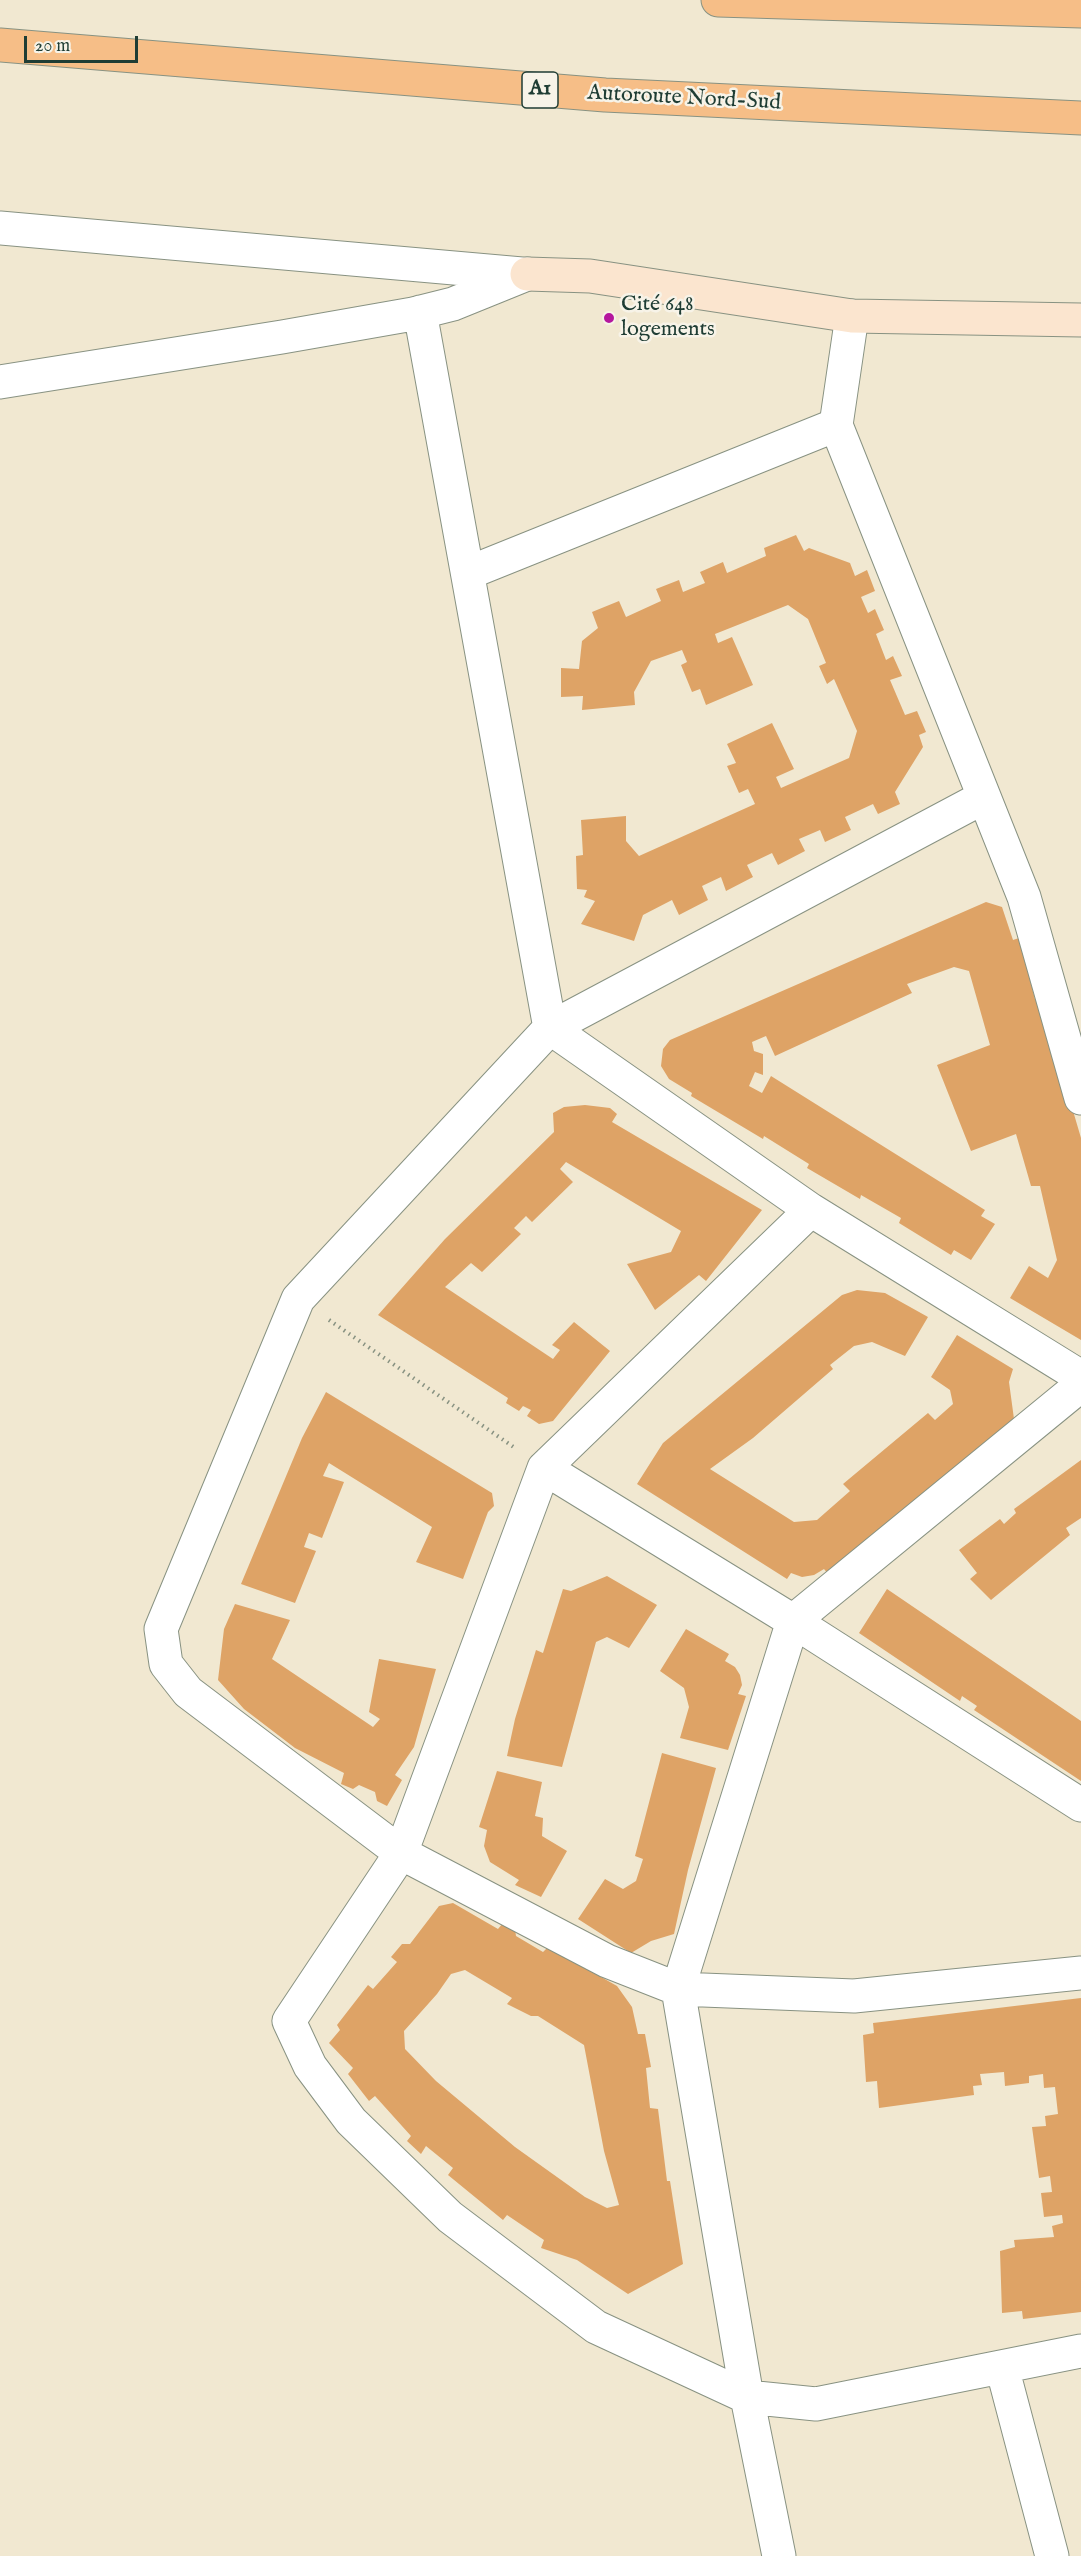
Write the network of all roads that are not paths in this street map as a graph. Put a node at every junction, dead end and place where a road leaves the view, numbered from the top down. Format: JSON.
{"nodes":[{"id":1,"x":718,"y":0,"type":"edge"},
{"id":2,"x":1081,"y":11,"type":"edge"},
{"id":3,"x":0,"y":45,"type":"edge"},
{"id":4,"x":1081,"y":118,"type":"edge"},
{"id":5,"x":0,"y":228,"type":"edge"},
{"id":6,"x":527,"y":274,"type":"junction"},
{"id":7,"x":420,"y":312,"type":"junction"},
{"id":8,"x":852,"y":316,"type":"junction"},
{"id":9,"x":1081,"y":320,"type":"edge"},
{"id":10,"x":0,"y":382,"type":"edge"},
{"id":11,"x":836,"y":425,"type":"junction"},
{"id":12,"x":468,"y":573,"type":"junction"},
{"id":13,"x":984,"y":797,"type":"junction"},
{"id":14,"x":550,"y":1028,"type":"junction"},
{"id":15,"x":1081,"y":1098,"type":"edge"},
{"id":16,"x":812,"y":1210,"type":"junction"},
{"id":17,"x":1081,"y":1377,"type":"edge"},
{"id":18,"x":1081,"y":1385,"type":"edge"},
{"id":19,"x":544,"y":1468,"type":"junction"},
{"id":20,"x":793,"y":1621,"type":"junction"},
{"id":21,"x":1081,"y":1805,"type":"edge"},
{"id":22,"x":401,"y":1853,"type":"junction"},
{"id":23,"x":1081,"y":1973,"type":"edge"},
{"id":24,"x":678,"y":1989,"type":"junction"},
{"id":25,"x":1081,"y":2351,"type":"edge"},
{"id":26,"x":1002,"y":2367,"type":"junction"},
{"id":27,"x":747,"y":2397,"type":"junction"},
{"id":28,"x":778,"y":2556,"type":"edge"},
{"id":29,"x":1052,"y":2556,"type":"edge"}],
"edges":[{"from":1,"to":2,"type":"highway"},
{"from":3,"to":4,"type":"highway","name":"Autoroute Nord-Sud","number":"A1"},
{"from":5,"to":6,"type":"street"},
{"from":6,"to":7,"type":"street"},
{"from":6,"to":8,"type":"street"},
{"from":7,"to":10,"type":"street"},
{"from":7,"to":12,"type":"street"},
{"from":8,"to":9,"type":"street"},
{"from":8,"to":11,"type":"street"},
{"from":11,"to":12,"type":"street"},
{"from":11,"to":13,"type":"street"},
{"from":12,"to":14,"type":"street"},
{"from":13,"to":14,"type":"street"},
{"from":13,"to":15,"type":"street"},
{"from":14,"to":16,"type":"street"},
{"from":14,"to":22,"type":"street"},
{"from":16,"to":17,"type":"street"},
{"from":16,"to":19,"type":"street"},
{"from":18,"to":20,"type":"street"},
{"from":19,"to":20,"type":"street"},
{"from":19,"to":22,"type":"street"},
{"from":20,"to":21,"type":"street"},
{"from":20,"to":24,"type":"street"},
{"from":22,"to":24,"type":"street"},
{"from":22,"to":27,"type":"street"},
{"from":23,"to":24,"type":"street"},
{"from":24,"to":27,"type":"street"},
{"from":25,"to":26,"type":"street"},
{"from":26,"to":27,"type":"street"},
{"from":26,"to":29,"type":"street"},
{"from":27,"to":28,"type":"street"}]}
